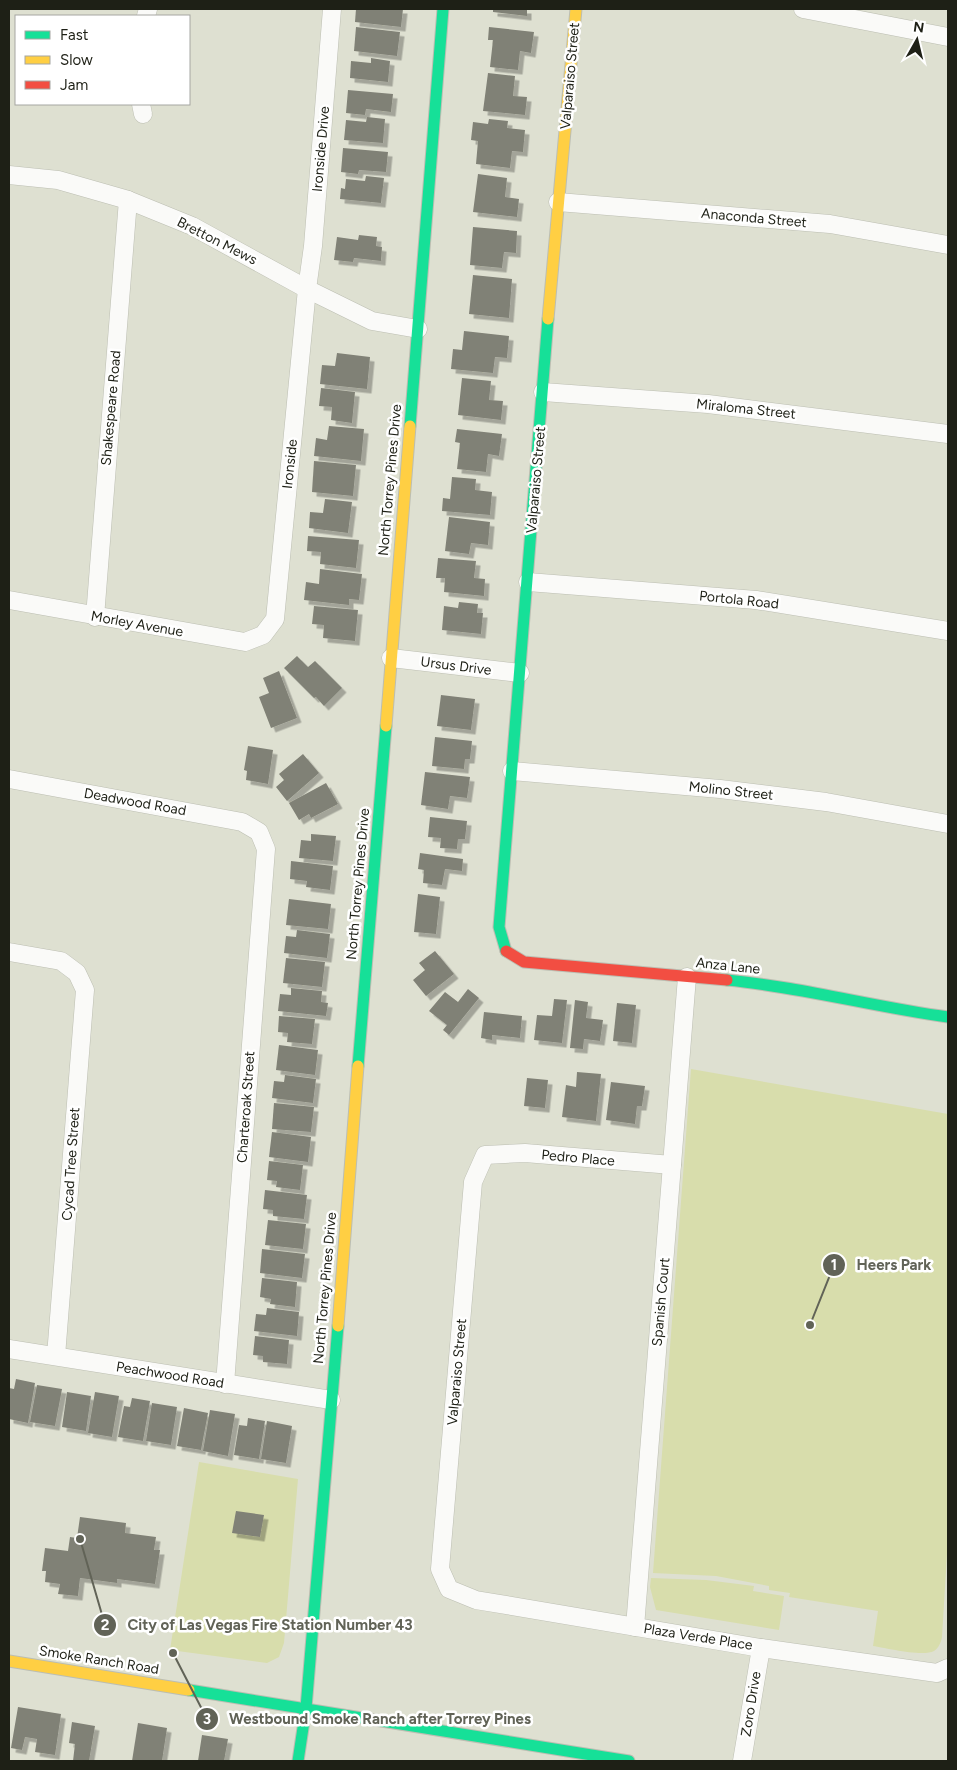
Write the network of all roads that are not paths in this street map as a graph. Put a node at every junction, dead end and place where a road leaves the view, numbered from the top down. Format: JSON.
{"nodes":[{"id":1,"x":332,"y":9,"type":"edge"},
{"id":2,"x":443,"y":9,"type":"edge"},
{"id":3,"x":576,"y":9,"type":"edge"},
{"id":4,"x":803,"y":9,"type":"edge"},
{"id":5,"x":948,"y":36,"type":"edge"},
{"id":6,"x":9,"y":174,"type":"edge"},
{"id":7,"x":128,"y":200,"type":"junction"},
{"id":8,"x":558,"y":202,"type":"junction"},
{"id":9,"x":948,"y":245,"type":"edge"},
{"id":10,"x":307,"y":289,"type":"junction"},
{"id":11,"x":418,"y":329,"type":"junction"},
{"id":12,"x":543,"y":392,"type":"junction"},
{"id":13,"x":948,"y":434,"type":"edge"},
{"id":14,"x":528,"y":582,"type":"junction"},
{"id":15,"x":9,"y":600,"type":"edge"},
{"id":16,"x":95,"y":617,"type":"junction"},
{"id":17,"x":948,"y":631,"type":"edge"},
{"id":18,"x":264,"y":635,"type":"joint"},
{"id":19,"x":391,"y":658,"type":"junction"},
{"id":20,"x":520,"y":673,"type":"junction"},
{"id":21,"x":512,"y":771,"type":"junction"},
{"id":22,"x":9,"y":779,"type":"edge"},
{"id":23,"x":948,"y":824,"type":"edge"},
{"id":24,"x":259,"y":832,"type":"joint"},
{"id":25,"x":506,"y":950,"type":"joint"},
{"id":26,"x":9,"y":952,"type":"edge"},
{"id":27,"x":687,"y":976,"type":"junction"},
{"id":28,"x":948,"y":1017,"type":"edge"},
{"id":29,"x":485,"y":1154,"type":"joint"},
{"id":30,"x":672,"y":1165,"type":"junction"},
{"id":31,"x":9,"y":1349,"type":"edge"},
{"id":32,"x":56,"y":1356,"type":"junction"},
{"id":33,"x":225,"y":1384,"type":"junction"},
{"id":34,"x":331,"y":1400,"type":"junction"},
{"id":35,"x":449,"y":1589,"type":"joint"},
{"id":36,"x":635,"y":1627,"type":"junction"},
{"id":37,"x":761,"y":1648,"type":"junction"},
{"id":38,"x":9,"y":1661,"type":"edge"},
{"id":39,"x":948,"y":1668,"type":"edge"},
{"id":40,"x":306,"y":1708,"type":"junction"},
{"id":41,"x":298,"y":1761,"type":"edge"},
{"id":42,"x":630,"y":1761,"type":"edge"},
{"id":43,"x":742,"y":1761,"type":"edge"}],
"edges":[{"from":1,"to":10,"type":"street","name":"Ironside Drive"},
{"from":2,"to":11,"type":"main road","name":"North Torrey Pines Drive"},
{"from":3,"to":8,"type":"main road","name":"Valparaiso Street"},
{"from":4,"to":5,"type":"street"},
{"from":6,"to":7,"type":"street","name":"Bretton Mews"},
{"from":7,"to":10,"type":"street","name":"Bretton Mews"},
{"from":7,"to":16,"type":"street","name":"Shakespeare Road"},
{"from":8,"to":9,"type":"street","name":"Anaconda Street"},
{"from":8,"to":12,"type":"main road","name":"Valparaiso Street"},
{"from":10,"to":11,"type":"street","name":"Bretton Mews"},
{"from":10,"to":18,"type":"street","name":"Ironside"},
{"from":11,"to":19,"type":"main road","name":"North Torrey Pines Drive"},
{"from":12,"to":13,"type":"street","name":"Miraloma Street"},
{"from":12,"to":14,"type":"main road","name":"Valparaiso Street"},
{"from":14,"to":17,"type":"street","name":"Portola Road"},
{"from":14,"to":20,"type":"main road","name":"Valparaiso Street"},
{"from":15,"to":16,"type":"street","name":"Morley Avenue"},
{"from":16,"to":18,"type":"street","name":"Morley Avenue"},
{"from":19,"to":20,"type":"street","name":"Ursus Drive"},
{"from":19,"to":34,"type":"main road","name":"North Torrey Pines Drive"},
{"from":20,"to":21,"type":"main road","name":"Valparaiso Street"},
{"from":21,"to":23,"type":"street","name":"Molino Street"},
{"from":21,"to":25,"type":"main road","name":"Valparaiso Street"},
{"from":22,"to":24,"type":"street","name":"Deadwood Road"},
{"from":24,"to":33,"type":"street","name":"Charteroak Street"},
{"from":25,"to":27,"type":"main road","name":"Anza Lane"},
{"from":26,"to":32,"type":"street","name":"Cycad Tree Street"},
{"from":27,"to":28,"type":"main road","name":"Anza Lane"},
{"from":27,"to":30,"type":"street","name":"Spanish Court"},
{"from":29,"to":30,"type":"street","name":"Pedro Place"},
{"from":29,"to":35,"type":"street","name":"Valparaiso Street"},
{"from":30,"to":36,"type":"street","name":"Spanish Court"},
{"from":31,"to":32,"type":"street","name":"Peachwood Road"},
{"from":32,"to":33,"type":"street","name":"Peachwood Road"},
{"from":33,"to":34,"type":"street","name":"Peachwood Road"},
{"from":34,"to":40,"type":"main road","name":"North Torrey Pines Drive"},
{"from":35,"to":36,"type":"street","name":"Plaza Verde Place"},
{"from":36,"to":37,"type":"street","name":"Plaza Verde Place"},
{"from":37,"to":39,"type":"street","name":"Plaza Verde Place"},
{"from":37,"to":43,"type":"street","name":"Zoro Drive"},
{"from":38,"to":40,"type":"main road","name":"Smoke Ranch Road"},
{"from":40,"to":41,"type":"main road","name":"North Torrey Pines Drive"},
{"from":40,"to":42,"type":"main road","name":"Smoke Ranch Road"}]}
